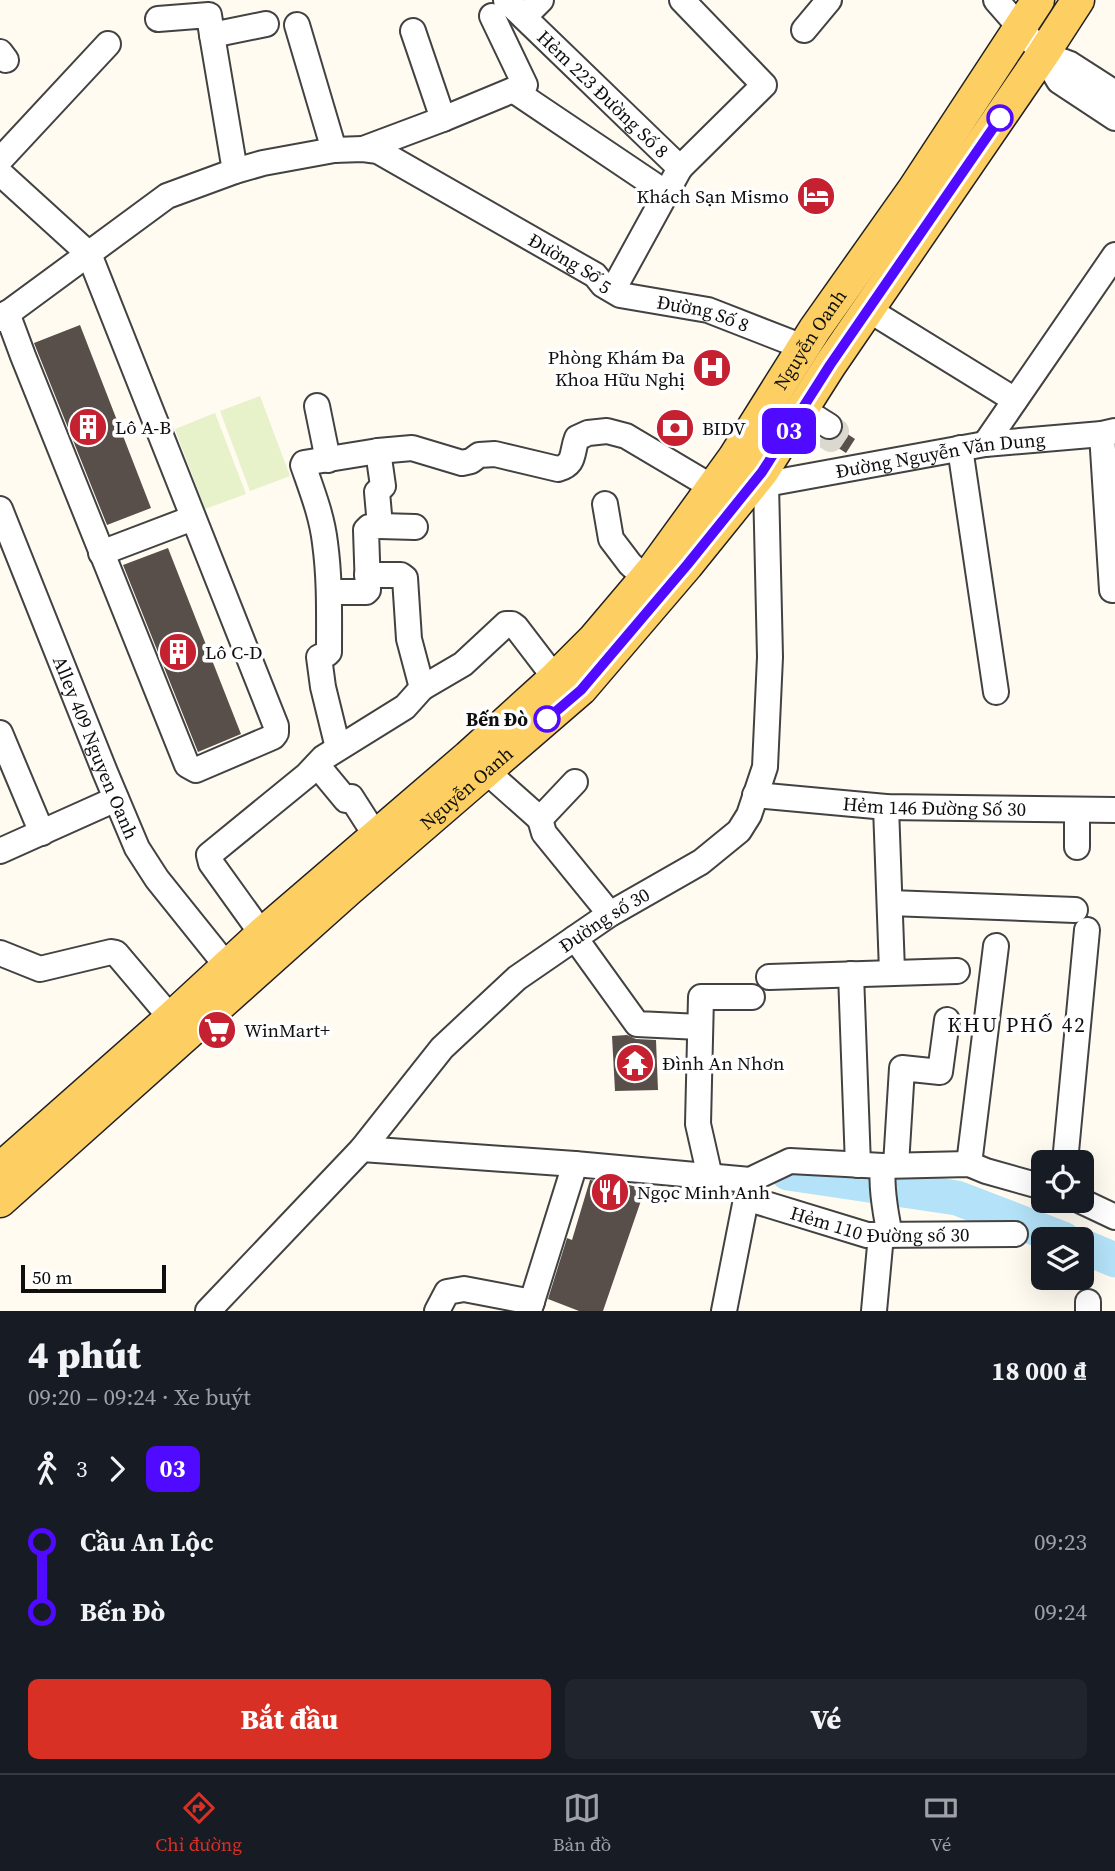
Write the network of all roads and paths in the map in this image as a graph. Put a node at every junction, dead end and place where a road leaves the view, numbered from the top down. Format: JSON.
{"nodes":[{"id":1,"x":682,"y":0,"type":"edge"},
{"id":2,"x":829,"y":0,"type":"edge"},
{"id":3,"x":996,"y":0,"type":"edge"},
{"id":4,"x":1038,"y":0,"type":"edge"},
{"id":5,"x":1078,"y":0,"type":"edge"},
{"id":6,"x":516,"y":8,"type":"edge"},
{"id":7,"x":158,"y":19,"type":"dead end"},
{"id":8,"x":266,"y":24,"type":"dead end"},
{"id":9,"x":297,"y":25,"type":"dead end"},
{"id":10,"x":1020,"y":28,"type":"junction"},
{"id":11,"x":804,"y":30,"type":"dead end"},
{"id":12,"x":413,"y":31,"type":"dead end"},
{"id":13,"x":212,"y":35,"type":"junction"},
{"id":14,"x":108,"y":44,"type":"dead end"},
{"id":15,"x":1043,"y":54,"type":"junction"},
{"id":16,"x":513,"y":90,"type":"junction"},
{"id":17,"x":1115,"y":93,"type":"edge"},
{"id":18,"x":1115,"y":118,"type":"edge"},
{"id":19,"x":443,"y":119,"type":"junction"},
{"id":20,"x":363,"y":149,"type":"junction"},
{"id":21,"x":334,"y":150,"type":"junction"},
{"id":22,"x":0,"y":160,"type":"edge"},
{"id":23,"x":680,"y":168,"type":"junction"},
{"id":24,"x":235,"y":171,"type":"junction"},
{"id":25,"x":0,"y":173,"type":"edge"},
{"id":26,"x":666,"y":193,"type":"junction"},
{"id":27,"x":89,"y":254,"type":"junction"},
{"id":28,"x":1115,"y":255,"type":"edge"},
{"id":29,"x":608,"y":287,"type":"junction"},
{"id":30,"x":5,"y":309,"type":"edge"},
{"id":31,"x":869,"y":310,"type":"junction"},
{"id":32,"x":803,"y":347,"type":"junction"},
{"id":33,"x":830,"y":365,"type":"junction"},
{"id":34,"x":1015,"y":400,"type":"junction"},
{"id":35,"x":317,"y":406,"type":"dead end"},
{"id":36,"x":799,"y":413,"type":"junction"},
{"id":37,"x":826,"y":431,"type":"dead end"},
{"id":38,"x":1108,"y":433,"type":"edge"},
{"id":39,"x":985,"y":444,"type":"junction"},
{"id":40,"x":960,"y":448,"type":"junction"},
{"id":41,"x":377,"y":452,"type":"junction"},
{"id":42,"x":736,"y":454,"type":"junction"},
{"id":43,"x":328,"y":460,"type":"junction"},
{"id":44,"x":764,"y":478,"type":"junction"},
{"id":45,"x":712,"y":487,"type":"junction"},
{"id":46,"x":605,"y":504,"type":"dead end"},
{"id":47,"x":0,"y":509,"type":"edge"},
{"id":48,"x":193,"y":518,"type":"junction"},
{"id":49,"x":380,"y":526,"type":"junction"},
{"id":50,"x":415,"y":527,"type":"dead end"},
{"id":51,"x":101,"y":553,"type":"junction"},
{"id":52,"x":367,"y":575,"type":"junction"},
{"id":53,"x":646,"y":579,"type":"junction"},
{"id":54,"x":1112,"y":590,"type":"dead end"},
{"id":55,"x":329,"y":592,"type":"junction"},
{"id":56,"x":555,"y":678,"type":"junction"},
{"id":57,"x":422,"y":688,"type":"junction"},
{"id":58,"x":996,"y":692,"type":"dead end"},
{"id":59,"x":0,"y":733,"type":"edge"},
{"id":60,"x":338,"y":748,"type":"junction"},
{"id":61,"x":312,"y":770,"type":"junction"},
{"id":62,"x":486,"y":771,"type":"junction"},
{"id":63,"x":575,"y":782,"type":"dead end"},
{"id":64,"x":755,"y":795,"type":"junction"},
{"id":65,"x":116,"y":799,"type":"junction"},
{"id":66,"x":886,"y":807,"type":"junction"},
{"id":67,"x":1115,"y":810,"type":"edge"},
{"id":68,"x":1077,"y":811,"type":"junction"},
{"id":69,"x":540,"y":819,"type":"junction"},
{"id":70,"x":42,"y":833,"type":"junction"},
{"id":71,"x":376,"y":836,"type":"junction"},
{"id":72,"x":1077,"y":847,"type":"dead end"},
{"id":73,"x":0,"y":852,"type":"edge"},
{"id":74,"x":890,"y":903,"type":"junction"},
{"id":75,"x":610,"y":914,"type":"junction"},
{"id":76,"x":262,"y":934,"type":"junction"},
{"id":77,"x":575,"y":938,"type":"junction"},
{"id":78,"x":996,"y":946,"type":"dead end"},
{"id":79,"x":0,"y":953,"type":"edge"},
{"id":80,"x":226,"y":965,"type":"junction"},
{"id":81,"x":892,"y":971,"type":"junction"},
{"id":82,"x":957,"y":971,"type":"dead end"},
{"id":83,"x":851,"y":974,"type":"junction"},
{"id":84,"x":769,"y":976,"type":"dead end"},
{"id":85,"x":752,"y":997,"type":"dead end"},
{"id":86,"x":171,"y":1018,"type":"junction"},
{"id":87,"x":947,"y":1020,"type":"dead end"},
{"id":88,"x":700,"y":1027,"type":"junction"},
{"id":89,"x":362,"y":1149,"type":"junction"},
{"id":90,"x":1066,"y":1150,"type":"edge"},
{"id":91,"x":575,"y":1164,"type":"junction"},
{"id":92,"x":969,"y":1164,"type":"junction"},
{"id":93,"x":858,"y":1165,"type":"junction"},
{"id":94,"x":0,"y":1169,"type":"edge"},
{"id":95,"x":710,"y":1177,"type":"junction"},
{"id":96,"x":886,"y":1177,"type":"junction"},
{"id":97,"x":1031,"y":1184,"type":"edge"},
{"id":98,"x":748,"y":1189,"type":"junction"},
{"id":99,"x":0,"y":1201,"type":"edge"},
{"id":100,"x":1094,"y":1207,"type":"edge"},
{"id":101,"x":1115,"y":1217,"type":"edge"},
{"id":102,"x":1015,"y":1234,"type":"dead end"},
{"id":103,"x":886,"y":1235,"type":"junction"},
{"id":104,"x":530,"y":1306,"type":"edge"},
{"id":105,"x":208,"y":1311,"type":"edge"},
{"id":106,"x":437,"y":1311,"type":"edge"},
{"id":107,"x":724,"y":1311,"type":"edge"},
{"id":108,"x":874,"y":1311,"type":"edge"}],
"edges":[{"from":1,"to":23,"type":"street"},
{"from":2,"to":11,"type":"street"},
{"from":3,"to":10,"type":"street"},
{"from":4,"to":10,"type":"main road","name":"Nguyễn Oanh"},
{"from":5,"to":15,"type":"main road","name":"Nguyễn Oanh"},
{"from":6,"to":16,"type":"street"},
{"from":6,"to":23,"type":"street","name":"Hẻm 223 Đường Số 8"},
{"from":7,"to":13,"type":"street"},
{"from":8,"to":13,"type":"street"},
{"from":9,"to":21,"type":"street"},
{"from":10,"to":15,"type":"street"},
{"from":10,"to":32,"type":"main road","name":"Nguyễn Oanh"},
{"from":12,"to":19,"type":"street"},
{"from":13,"to":24,"type":"street"},
{"from":14,"to":22,"type":"street"},
{"from":15,"to":17,"type":"street"},
{"from":15,"to":18,"type":"street"},
{"from":15,"to":31,"type":"main road","name":"Nguyễn Oanh"},
{"from":16,"to":19,"type":"street"},
{"from":16,"to":26,"type":"street","name":"Hẻm 223 Đường Số 8"},
{"from":19,"to":20,"type":"street"},
{"from":20,"to":21,"type":"street"},
{"from":20,"to":29,"type":"street","name":"Đường Số 5"},
{"from":21,"to":24,"type":"street"},
{"from":23,"to":26,"type":"street","name":"Hẻm 223 Đường Số 8"},
{"from":24,"to":27,"type":"street"},
{"from":25,"to":27,"type":"street"},
{"from":26,"to":29,"type":"street","name":"Hẻm 223 Đường Số 8"},
{"from":27,"to":30,"type":"street"},
{"from":27,"to":48,"type":"street"},
{"from":28,"to":34,"type":"street"},
{"from":29,"to":32,"type":"street","name":"Đường Số 8"},
{"from":30,"to":51,"type":"street"},
{"from":31,"to":33,"type":"main road","name":"Nguyễn Oanh"},
{"from":31,"to":34,"type":"street"},
{"from":32,"to":33,"type":"main road"},
{"from":32,"to":42,"type":"main road","name":"Nguyễn Oanh"},
{"from":33,"to":36,"type":"main road","name":"Nguyễn Oanh"},
{"from":34,"to":39,"type":"street"},
{"from":35,"to":43,"type":"street"},
{"from":36,"to":37,"type":"street"},
{"from":36,"to":44,"type":"main road","name":"Nguyễn Oanh"},
{"from":38,"to":39,"type":"street","name":"Đường Nguyễn Văn Dung"},
{"from":38,"to":54,"type":"street"},
{"from":39,"to":40,"type":"street","name":"Đường Nguyễn Văn Dung"},
{"from":40,"to":44,"type":"street","name":"Đường Nguyễn Văn Dung"},
{"from":40,"to":58,"type":"street"},
{"from":41,"to":43,"type":"street"},
{"from":41,"to":45,"type":"street"},
{"from":41,"to":49,"type":"street"},
{"from":42,"to":44,"type":"street"},
{"from":42,"to":45,"type":"main road","name":"Nguyễn Oanh"},
{"from":43,"to":55,"type":"street"},
{"from":44,"to":62,"type":"main road","name":"Nguyễn Oanh"},
{"from":44,"to":64,"type":"street","name":"Đường số 30"},
{"from":45,"to":53,"type":"main road","name":"Nguyễn Oanh"},
{"from":46,"to":53,"type":"street"},
{"from":47,"to":65,"type":"street","name":"Alley 409 Nguyen Oanh"},
{"from":48,"to":51,"type":"street"},
{"from":48,"to":51,"type":"street"},
{"from":49,"to":50,"type":"street"},
{"from":49,"to":52,"type":"street"},
{"from":52,"to":55,"type":"street"},
{"from":52,"to":57,"type":"street"},
{"from":53,"to":56,"type":"main road","name":"Nguyễn Oanh"},
{"from":55,"to":60,"type":"street"},
{"from":56,"to":57,"type":"street"},
{"from":56,"to":71,"type":"main road","name":"Nguyễn Oanh"},
{"from":57,"to":60,"type":"street"},
{"from":59,"to":70,"type":"street"},
{"from":60,"to":61,"type":"street"},
{"from":61,"to":71,"type":"street"},
{"from":61,"to":76,"type":"street"},
{"from":62,"to":69,"type":"street"},
{"from":62,"to":99,"type":"main road","name":"Nguyễn Oanh"},
{"from":63,"to":69,"type":"street"},
{"from":64,"to":66,"type":"street","name":"Hẻm 146 Đường Số 30"},
{"from":64,"to":75,"type":"street","name":"Đường số 30"},
{"from":65,"to":70,"type":"street"},
{"from":65,"to":80,"type":"street","name":"Alley 409 Nguyen Oanh"},
{"from":66,"to":68,"type":"street","name":"Hẻm 146 Đường Số 30"},
{"from":66,"to":74,"type":"street"},
{"from":67,"to":68,"type":"street","name":"Hẻm 146 Đường Số 30"},
{"from":68,"to":72,"type":"street"},
{"from":69,"to":75,"type":"street"},
{"from":70,"to":73,"type":"street"},
{"from":71,"to":76,"type":"main road","name":"Nguyễn Oanh"},
{"from":74,"to":81,"type":"street"},
{"from":74,"to":90,"type":"street"},
{"from":75,"to":77,"type":"street","name":"Đường số 30"},
{"from":76,"to":80,"type":"main road","name":"Nguyễn Oanh"},
{"from":77,"to":88,"type":"street"},
{"from":77,"to":89,"type":"street","name":"Đường số 30"},
{"from":78,"to":92,"type":"street"},
{"from":79,"to":86,"type":"street"},
{"from":80,"to":86,"type":"main road","name":"Nguyễn Oanh"},
{"from":81,"to":82,"type":"street"},
{"from":81,"to":83,"type":"street"},
{"from":83,"to":84,"type":"street"},
{"from":83,"to":93,"type":"street"},
{"from":85,"to":88,"type":"street"},
{"from":86,"to":94,"type":"main road","name":"Nguyễn Oanh"},
{"from":87,"to":96,"type":"street"},
{"from":88,"to":95,"type":"street"},
{"from":89,"to":91,"type":"street","name":"Hẻm 110 Đường số 30"},
{"from":89,"to":105,"type":"street","name":"Đường số 30"},
{"from":91,"to":95,"type":"street","name":"Hẻm 110 Đường số 30"},
{"from":91,"to":104,"type":"street"},
{"from":92,"to":96,"type":"street"},
{"from":92,"to":97,"type":"street"},
{"from":93,"to":96,"type":"street"},
{"from":93,"to":98,"type":"street"},
{"from":95,"to":98,"type":"street","name":"Hẻm 110 Đường số 30"},
{"from":96,"to":103,"type":"street"},
{"from":98,"to":103,"type":"street","name":"Hẻm 110 Đường số 30"},
{"from":98,"to":107,"type":"street"},
{"from":100,"to":101,"type":"street"},
{"from":102,"to":103,"type":"street","name":"Hẻm 110 Đường số 30"},
{"from":103,"to":108,"type":"street"},
{"from":104,"to":106,"type":"street"}]}
